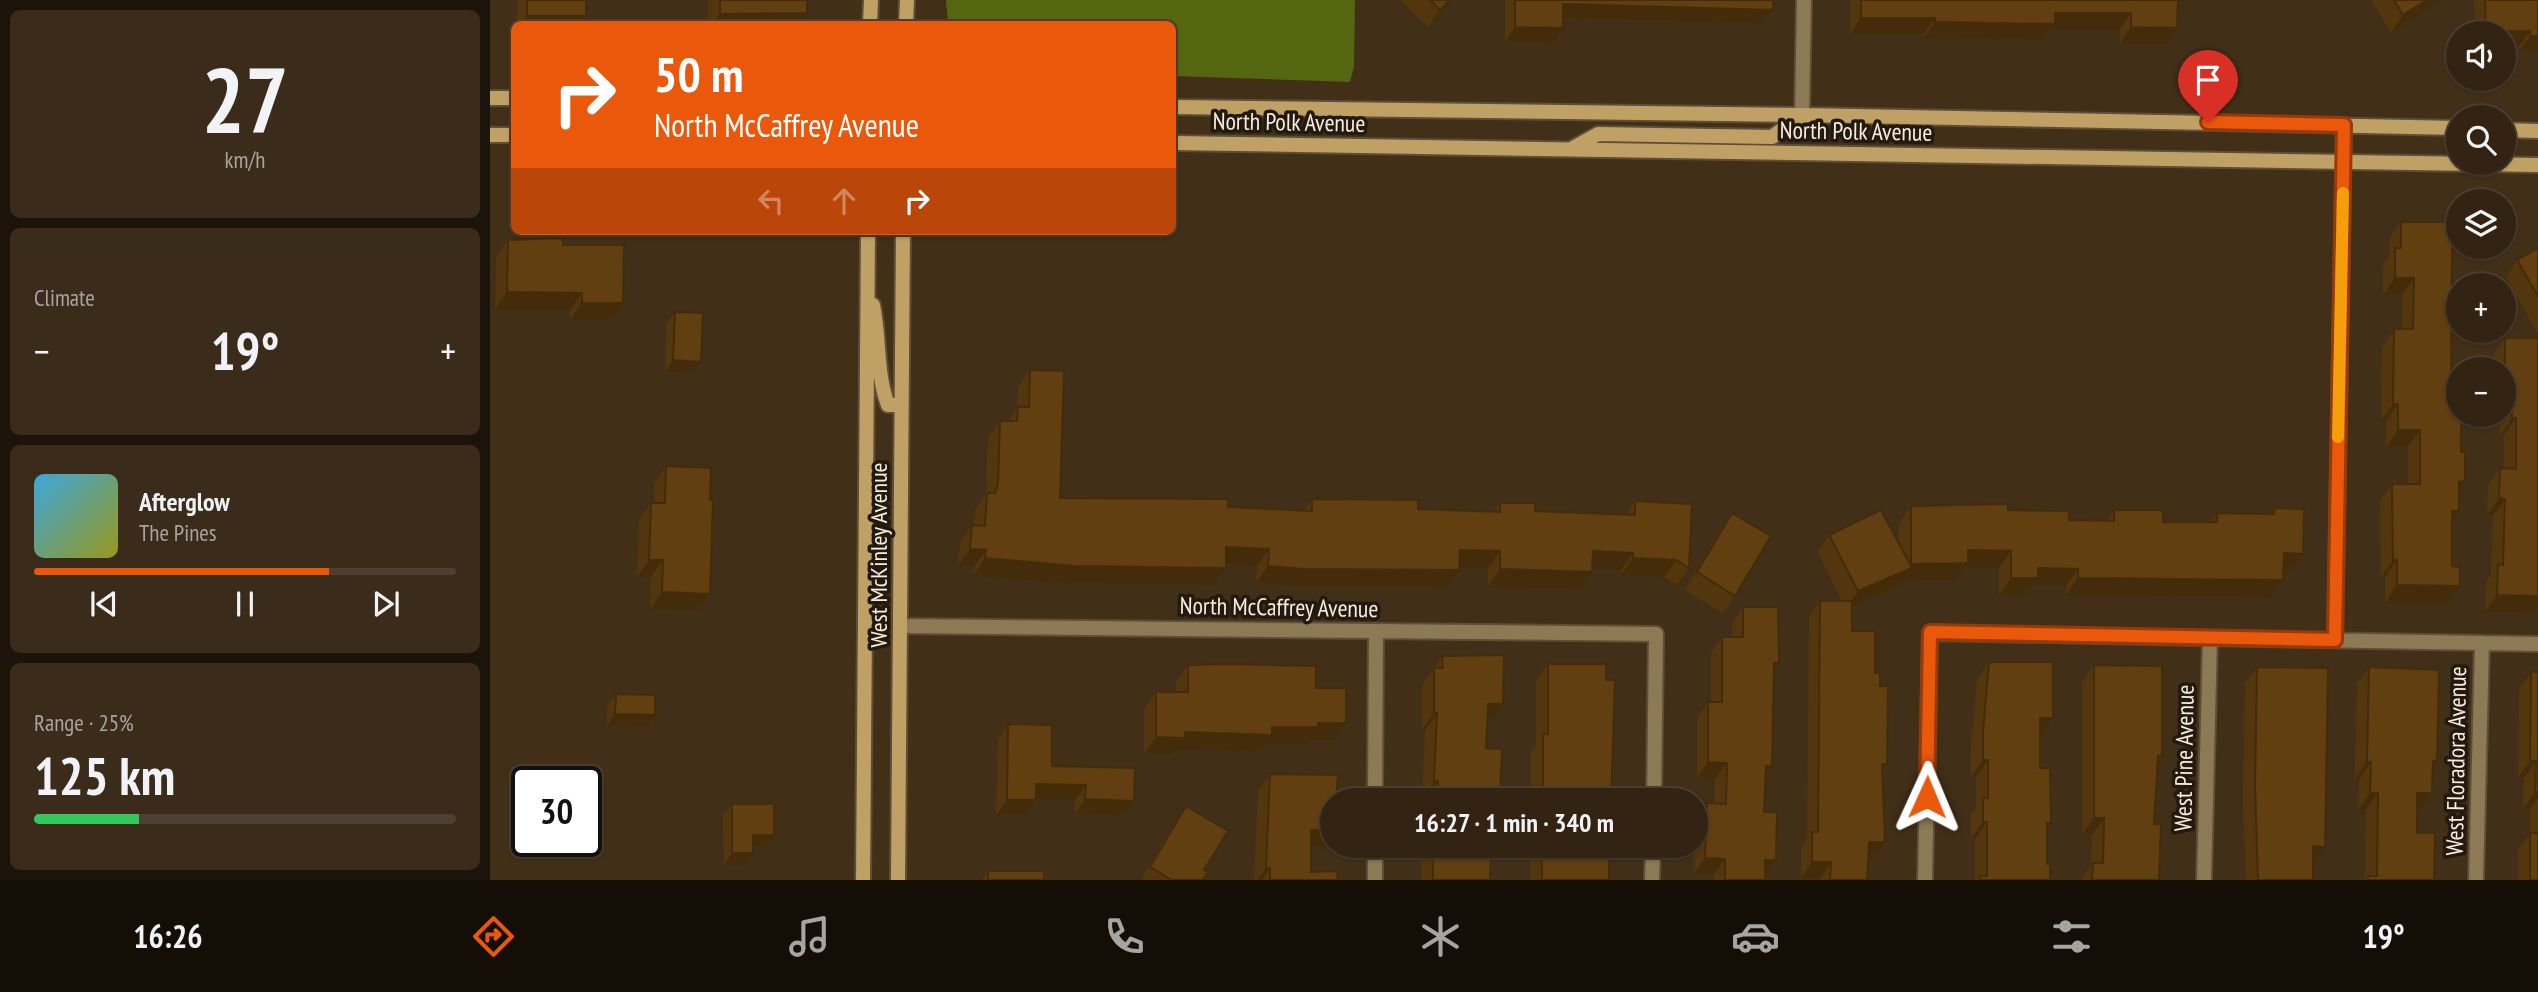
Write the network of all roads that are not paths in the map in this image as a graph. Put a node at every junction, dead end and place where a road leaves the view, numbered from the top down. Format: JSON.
{"nodes":[{"id":1,"x":871,"y":0,"type":"edge"},
{"id":2,"x":907,"y":0,"type":"edge"},
{"id":3,"x":1804,"y":0,"type":"edge"},
{"id":4,"x":870,"y":21,"type":"edge"},
{"id":5,"x":906,"y":21,"type":"edge"},
{"id":6,"x":490,"y":98,"type":"edge"},
{"id":7,"x":511,"y":98,"type":"edge"},
{"id":8,"x":1176,"y":107,"type":"edge"},
{"id":9,"x":1802,"y":114,"type":"junction"},
{"id":10,"x":2344,"y":125,"type":"junction"},
{"id":11,"x":2446,"y":128,"type":"edge"},
{"id":12,"x":2516,"y":130,"type":"edge"},
{"id":13,"x":2538,"y":131,"type":"edge"},
{"id":14,"x":490,"y":135,"type":"edge"},
{"id":15,"x":511,"y":135,"type":"edge"},
{"id":16,"x":1176,"y":143,"type":"edge"},
{"id":17,"x":1570,"y":149,"type":"junction"},
{"id":18,"x":2343,"y":161,"type":"junction"},
{"id":19,"x":2538,"y":164,"type":"edge"},
{"id":20,"x":868,"y":235,"type":"edge"},
{"id":21,"x":903,"y":235,"type":"edge"},
{"id":22,"x":867,"y":277,"type":"junction"},
{"id":23,"x":901,"y":405,"type":"junction"},
{"id":24,"x":901,"y":626,"type":"junction"},
{"id":25,"x":1376,"y":631,"type":"junction"},
{"id":26,"x":2210,"y":638,"type":"junction"},
{"id":27,"x":2335,"y":640,"type":"junction"},
{"id":28,"x":2482,"y":643,"type":"junction"},
{"id":29,"x":2538,"y":644,"type":"edge"},
{"id":30,"x":1376,"y":788,"type":"edge"},
{"id":31,"x":1654,"y":788,"type":"edge"},
{"id":32,"x":1375,"y":858,"type":"edge"},
{"id":33,"x":1653,"y":858,"type":"edge"},
{"id":34,"x":863,"y":880,"type":"edge"},
{"id":35,"x":898,"y":880,"type":"edge"},
{"id":36,"x":1375,"y":880,"type":"edge"},
{"id":37,"x":1652,"y":880,"type":"edge"},
{"id":38,"x":1925,"y":880,"type":"edge"},
{"id":39,"x":2204,"y":880,"type":"edge"},
{"id":40,"x":2476,"y":880,"type":"edge"}],
"edges":[{"from":1,"to":4,"type":"main road"},
{"from":2,"to":5,"type":"main road"},
{"from":3,"to":9,"type":"street"},
{"from":6,"to":7,"type":"main road"},
{"from":8,"to":9,"type":"main road","name":"North Polk Avenue"},
{"from":9,"to":10,"type":"main road","name":"North Polk Avenue"},
{"from":9,"to":17,"type":"main road"},
{"from":10,"to":11,"type":"main road","name":"North Polk Avenue"},
{"from":10,"to":18,"type":"street"},
{"from":12,"to":13,"type":"main road"},
{"from":14,"to":15,"type":"main road"},
{"from":16,"to":17,"type":"main road","name":"North Polk Avenue"},
{"from":17,"to":18,"type":"main road","name":"North Polk Avenue"},
{"from":18,"to":19,"type":"main road","name":"North Polk Avenue"},
{"from":18,"to":27,"type":"street"},
{"from":20,"to":22,"type":"main road","name":"West McKinley Avenue"},
{"from":21,"to":23,"type":"main road","name":"West McKinley Avenue"},
{"from":22,"to":23,"type":"main road"},
{"from":22,"to":34,"type":"main road","name":"West McKinley Avenue"},
{"from":23,"to":24,"type":"main road","name":"West McKinley Avenue"},
{"from":24,"to":25,"type":"street","name":"North McCaffrey Avenue"},
{"from":24,"to":35,"type":"main road","name":"West McKinley Avenue"},
{"from":25,"to":30,"type":"street"},
{"from":25,"to":31,"type":"street","name":"North McCaffrey Avenue"},
{"from":26,"to":27,"type":"street"},
{"from":26,"to":38,"type":"street"},
{"from":26,"to":39,"type":"street","name":"West Pine Avenue"},
{"from":27,"to":28,"type":"street"},
{"from":28,"to":29,"type":"street"},
{"from":28,"to":40,"type":"street","name":"West Floradora Avenue"},
{"from":32,"to":36,"type":"street"},
{"from":33,"to":37,"type":"street"}]}
